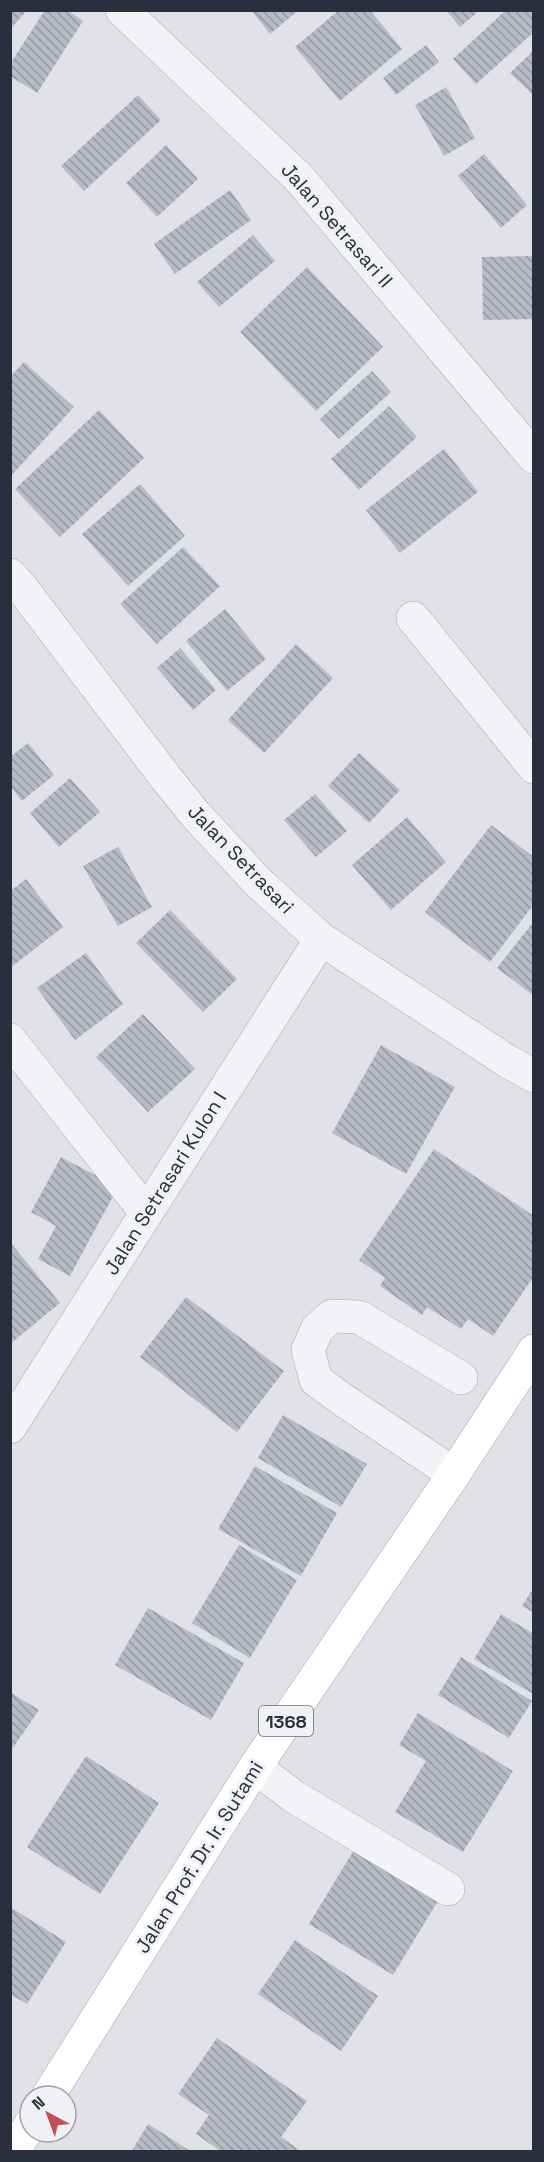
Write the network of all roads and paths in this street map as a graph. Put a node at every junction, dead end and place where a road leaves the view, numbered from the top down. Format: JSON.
{"nodes":[{"id":1,"x":122,"y":10,"type":"edge"},
{"id":2,"x":534,"y":457,"type":"edge"},
{"id":3,"x":14,"y":585,"type":"edge"},
{"id":4,"x":413,"y":618,"type":"dead end"},
{"id":5,"x":534,"y":767,"type":"edge"},
{"id":6,"x":321,"y":939,"type":"junction"},
{"id":7,"x":10,"y":1040,"type":"edge"},
{"id":8,"x":534,"y":1076,"type":"edge"},
{"id":9,"x":146,"y":1212,"type":"junction"},
{"id":10,"x":534,"y":1351,"type":"edge"},
{"id":11,"x":462,"y":1378,"type":"dead end"},
{"id":12,"x":10,"y":1427,"type":"edge"},
{"id":13,"x":454,"y":1474,"type":"junction"},
{"id":14,"x":255,"y":1767,"type":"junction"},
{"id":15,"x":448,"y":1889,"type":"dead end"},
{"id":16,"x":56,"y":2084,"type":"edge"}],
"edges":[{"from":1,"to":2,"type":"street","name":"Jalan Setrasari II"},
{"from":3,"to":6,"type":"street","name":"Jalan Setrasari"},
{"from":4,"to":5,"type":"street"},
{"from":6,"to":8,"type":"street","name":"Jalan Setrasari"},
{"from":6,"to":9,"type":"street","name":"Jalan Setrasari Kulon I"},
{"from":7,"to":9,"type":"street"},
{"from":9,"to":12,"type":"street","name":"Jalan Setrasari Kulon I"},
{"from":10,"to":13,"type":"main road","name":"Jalan Prof. Dr. Ir. Sutami","number":"1368"},
{"from":11,"to":13,"type":"street"},
{"from":13,"to":14,"type":"main road","name":"Jalan Prof. Dr. Ir. Sutami","number":"1368"},
{"from":14,"to":15,"type":"street"},
{"from":14,"to":16,"type":"main road","name":"Jalan Prof. Dr. Ir. Sutami","number":"1368"}]}
